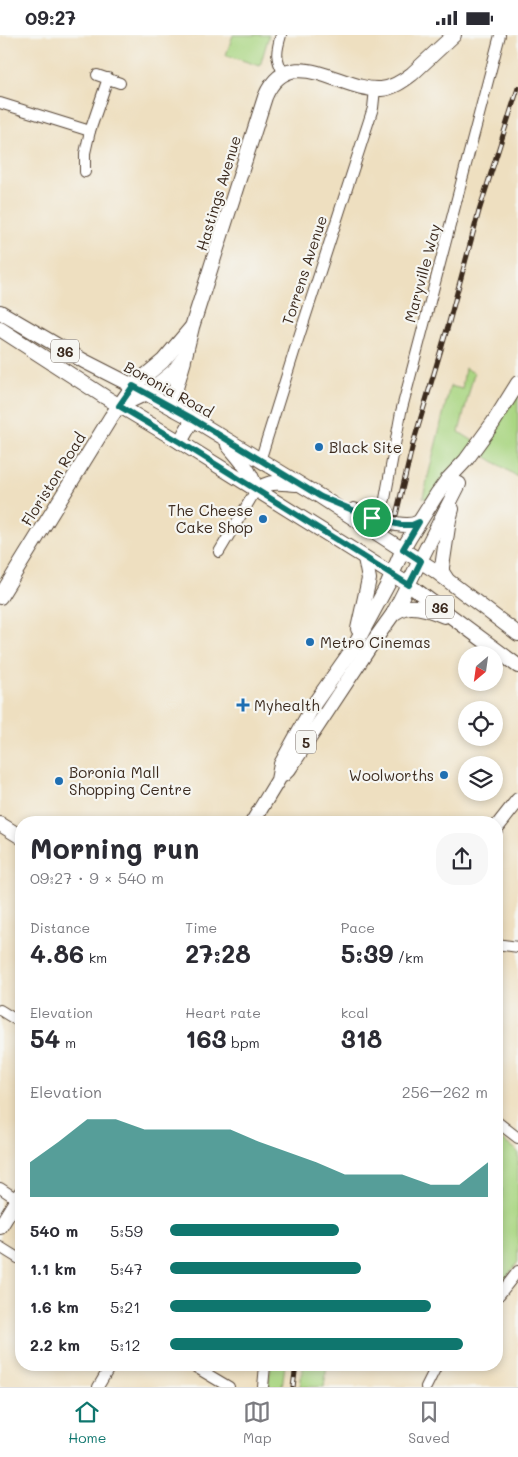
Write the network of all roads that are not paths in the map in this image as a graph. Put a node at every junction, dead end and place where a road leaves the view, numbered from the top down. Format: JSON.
{"nodes":[{"id":1,"x":281,"y":35,"type":"edge"},
{"id":2,"x":454,"y":35,"type":"edge"},
{"id":3,"x":500,"y":35,"type":"edge"},
{"id":4,"x":284,"y":74,"type":"junction"},
{"id":5,"x":97,"y":75,"type":"dead end"},
{"id":6,"x":108,"y":79,"type":"junction"},
{"id":7,"x":120,"y":83,"type":"dead end"},
{"id":8,"x":374,"y":89,"type":"junction"},
{"id":9,"x":0,"y":103,"type":"edge"},
{"id":10,"x":90,"y":131,"type":"junction"},
{"id":11,"x":85,"y":172,"type":"dead end"},
{"id":12,"x":0,"y":312,"type":"edge"},
{"id":13,"x":192,"y":327,"type":"junction"},
{"id":14,"x":0,"y":329,"type":"edge"},
{"id":15,"x":185,"y":356,"type":"junction"},
{"id":16,"x":518,"y":383,"type":"edge"},
{"id":17,"x":133,"y":386,"type":"junction"},
{"id":18,"x":147,"y":393,"type":"junction"},
{"id":19,"x":119,"y":406,"type":"junction"},
{"id":20,"x":174,"y":409,"type":"junction"},
{"id":21,"x":193,"y":419,"type":"junction"},
{"id":22,"x":219,"y":435,"type":"junction"},
{"id":23,"x":180,"y":442,"type":"junction"},
{"id":24,"x":466,"y":460,"type":"junction"},
{"id":25,"x":260,"y":461,"type":"junction"},
{"id":26,"x":459,"y":484,"type":"junction"},
{"id":27,"x":300,"y":485,"type":"junction"},
{"id":28,"x":256,"y":491,"type":"junction"},
{"id":29,"x":321,"y":497,"type":"junction"},
{"id":30,"x":372,"y":518,"type":"junction"},
{"id":31,"x":419,"y":522,"type":"junction"},
{"id":32,"x":403,"y":549,"type":"junction"},
{"id":33,"x":219,"y":553,"type":"dead end"},
{"id":34,"x":365,"y":557,"type":"junction"},
{"id":35,"x":421,"y":561,"type":"junction"},
{"id":36,"x":392,"y":574,"type":"junction"},
{"id":37,"x":446,"y":578,"type":"junction"},
{"id":38,"x":409,"y":585,"type":"junction"},
{"id":39,"x":0,"y":597,"type":"edge"},
{"id":40,"x":393,"y":614,"type":"junction"},
{"id":41,"x":470,"y":629,"type":"junction"},
{"id":42,"x":518,"y":634,"type":"edge"},
{"id":43,"x":354,"y":647,"type":"junction"},
{"id":44,"x":518,"y":665,"type":"edge"},
{"id":45,"x":278,"y":780,"type":"junction"},
{"id":46,"x":518,"y":800,"type":"edge"},
{"id":47,"x":256,"y":816,"type":"edge"},
{"id":48,"x":503,"y":819,"type":"edge"},
{"id":49,"x":0,"y":824,"type":"edge"},
{"id":50,"x":15,"y":833,"type":"edge"},
{"id":51,"x":503,"y":945,"type":"edge"},
{"id":52,"x":518,"y":947,"type":"edge"},
{"id":53,"x":0,"y":1009,"type":"edge"},
{"id":54,"x":15,"y":1019,"type":"edge"},
{"id":55,"x":503,"y":1126,"type":"edge"},
{"id":56,"x":518,"y":1138,"type":"edge"},
{"id":57,"x":0,"y":1188,"type":"edge"},
{"id":58,"x":15,"y":1194,"type":"edge"},
{"id":59,"x":15,"y":1203,"type":"edge"},
{"id":60,"x":0,"y":1227,"type":"edge"},
{"id":61,"x":0,"y":1247,"type":"edge"},
{"id":62,"x":15,"y":1256,"type":"edge"},
{"id":63,"x":518,"y":1271,"type":"edge"},
{"id":64,"x":503,"y":1290,"type":"edge"},
{"id":65,"x":107,"y":1371,"type":"edge"},
{"id":66,"x":202,"y":1371,"type":"edge"},
{"id":67,"x":265,"y":1371,"type":"edge"},
{"id":68,"x":434,"y":1371,"type":"edge"},
{"id":69,"x":98,"y":1387,"type":"edge"},
{"id":70,"x":228,"y":1387,"type":"edge"},
{"id":71,"x":262,"y":1387,"type":"edge"},
{"id":72,"x":426,"y":1387,"type":"edge"}],
"edges":[{"from":1,"to":4,"type":"street"},
{"from":2,"to":8,"type":"main road"},
{"from":3,"to":30,"type":"street","name":"Maryville Way"},
{"from":4,"to":8,"type":"main road"},
{"from":4,"to":13,"type":"main road","name":"Hastings Avenue"},
{"from":5,"to":6,"type":"street"},
{"from":6,"to":7,"type":"street"},
{"from":6,"to":10,"type":"street"},
{"from":8,"to":25,"type":"street","name":"Torrens Avenue"},
{"from":9,"to":10,"type":"street"},
{"from":10,"to":11,"type":"street"},
{"from":12,"to":17,"type":"main road","name":"Boronia Road","number":"36"},
{"from":13,"to":15,"type":"main road","name":"Hastings Avenue"},
{"from":13,"to":17,"type":"main road","name":"Hastings Avenue"},
{"from":14,"to":19,"type":"main road","number":"36"},
{"from":15,"to":18,"type":"main road","name":"Hastings Avenue"},
{"from":15,"to":20,"type":"main road"},
{"from":16,"to":24,"type":"main road","number":"5"},
{"from":17,"to":18,"type":"main road","name":"Boronia Road","number":"36"},
{"from":17,"to":19,"type":"main road","name":"Hastings Avenue"},
{"from":18,"to":19,"type":"main road"},
{"from":18,"to":20,"type":"main road","name":"Boronia Road","number":"36"},
{"from":19,"to":23,"type":"main road","number":"36"},
{"from":19,"to":39,"type":"main road","name":"Floriston Road"},
{"from":20,"to":21,"type":"main road","name":"Boronia Road","number":"36"},
{"from":21,"to":22,"type":"main road","name":"Boronia Road","number":"36"},
{"from":21,"to":23,"type":"main road"},
{"from":22,"to":25,"type":"main road","name":"Boronia Road","number":"36"},
{"from":22,"to":28,"type":"main road"},
{"from":23,"to":28,"type":"main road","number":"36"},
{"from":24,"to":26,"type":"main road","number":"5"},
{"from":24,"to":31,"type":"main road","number":"5"},
{"from":25,"to":27,"type":"main road","name":"Boronia Road","number":"36"},
{"from":26,"to":35,"type":"main road","number":"5"},
{"from":26,"to":37,"type":"main road"},
{"from":27,"to":28,"type":"main road"},
{"from":27,"to":29,"type":"main road","name":"Boronia Road","number":"36"},
{"from":28,"to":33,"type":"street"},
{"from":28,"to":34,"type":"main road","number":"36"},
{"from":29,"to":30,"type":"main road","name":"Boronia Road"},
{"from":29,"to":32,"type":"main road","name":"Boronia Road","number":"36"},
{"from":30,"to":31,"type":"main road","name":"Boronia Road"},
{"from":31,"to":32,"type":"main road","number":"5"},
{"from":32,"to":35,"type":"main road","name":"Boronia Road","number":"36"},
{"from":32,"to":36,"type":"main road","number":"5"},
{"from":34,"to":36,"type":"main road","number":"36"},
{"from":34,"to":43,"type":"main road"},
{"from":35,"to":37,"type":"main road","name":"Boronia Road","number":"36"},
{"from":35,"to":38,"type":"main road","number":"5"},
{"from":36,"to":38,"type":"main road","number":"36"},
{"from":36,"to":43,"type":"main road","number":"5"},
{"from":37,"to":42,"type":"main road","name":"Boronia Road","number":"36"},
{"from":38,"to":40,"type":"main road","number":"5"},
{"from":38,"to":41,"type":"main road","number":"36"},
{"from":40,"to":41,"type":"main road"},
{"from":40,"to":45,"type":"main road","number":"5"},
{"from":41,"to":44,"type":"main road","number":"36"},
{"from":43,"to":45,"type":"main road","number":"5"},
{"from":45,"to":47,"type":"main road","number":"5"},
{"from":46,"to":48,"type":"main road"},
{"from":49,"to":50,"type":"main road"},
{"from":51,"to":52,"type":"street"},
{"from":53,"to":54,"type":"street"},
{"from":55,"to":56,"type":"street"},
{"from":57,"to":58,"type":"street"},
{"from":59,"to":60,"type":"main road"},
{"from":61,"to":62,"type":"street"},
{"from":63,"to":64,"type":"street"},
{"from":65,"to":69,"type":"street"},
{"from":66,"to":70,"type":"street"},
{"from":67,"to":71,"type":"street"},
{"from":68,"to":72,"type":"street"}]}
